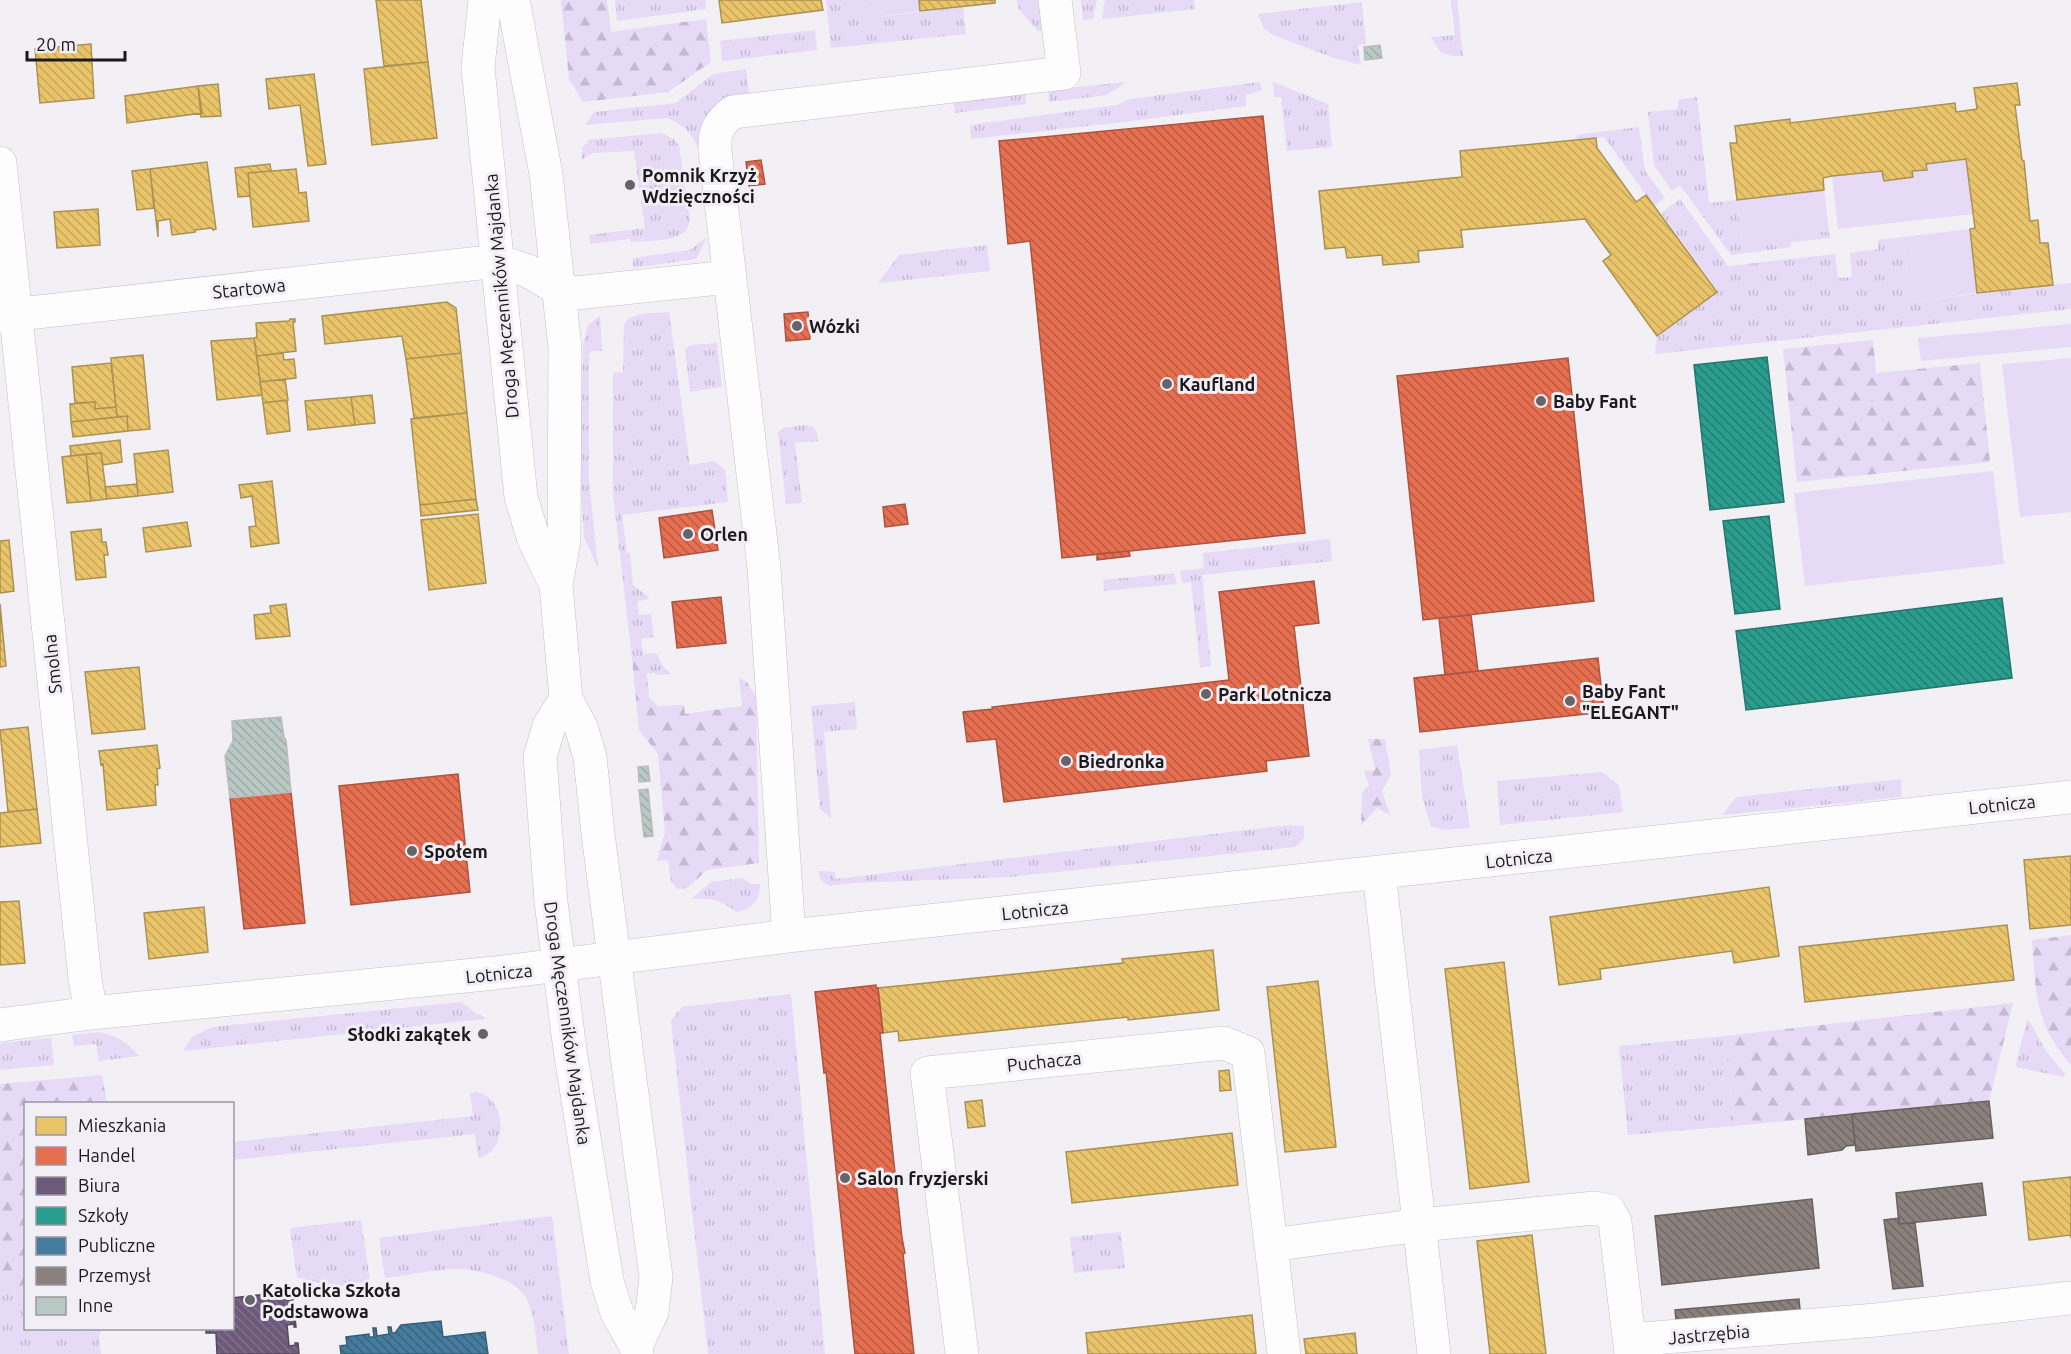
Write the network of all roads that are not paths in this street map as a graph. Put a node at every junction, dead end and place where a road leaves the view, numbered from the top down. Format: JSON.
{"nodes":[{"id":1,"x":484,"y":0,"type":"edge"},
{"id":2,"x":513,"y":0,"type":"edge"},
{"id":3,"x":1055,"y":0,"type":"edge"},
{"id":4,"x":0,"y":164,"type":"edge"},
{"id":5,"x":498,"y":261,"type":"junction"},
{"id":6,"x":729,"y":277,"type":"junction"},
{"id":7,"x":559,"y":289,"type":"junction"},
{"id":8,"x":7,"y":315,"type":"edge"},
{"id":9,"x":556,"y":585,"type":"junction"},
{"id":10,"x":567,"y":699,"type":"junction"},
{"id":11,"x":2071,"y":797,"type":"edge"},
{"id":12,"x":1379,"y":873,"type":"junction"},
{"id":13,"x":789,"y":936,"type":"junction"},
{"id":14,"x":615,"y":958,"type":"junction"},
{"id":15,"x":559,"y":966,"type":"junction"},
{"id":16,"x":91,"y":1013,"type":"junction"},
{"id":17,"x":0,"y":1025,"type":"edge"},
{"id":18,"x":1420,"y":1225,"type":"junction"},
{"id":19,"x":1271,"y":1245,"type":"junction"},
{"id":20,"x":2071,"y":1298,"type":"edge"},
{"id":21,"x":1631,"y":1347,"type":"edge"},
{"id":22,"x":636,"y":1350,"type":"edge"},
{"id":23,"x":962,"y":1354,"type":"edge"},
{"id":24,"x":1284,"y":1354,"type":"edge"},
{"id":25,"x":1434,"y":1354,"type":"edge"}],
"edges":[{"from":1,"to":5,"type":"street","name":"Droga Męczenników Majdanka"},
{"from":2,"to":7,"type":"street","name":"Droga Męczenników Majdanka"},
{"from":3,"to":6,"type":"street"},
{"from":4,"to":8,"type":"street","name":"Smolna"},
{"from":5,"to":7,"type":"street"},
{"from":5,"to":8,"type":"street","name":"Startowa"},
{"from":5,"to":9,"type":"street","name":"Droga Męczenników Majdanka"},
{"from":6,"to":7,"type":"street"},
{"from":6,"to":13,"type":"street"},
{"from":7,"to":9,"type":"street","name":"Droga Męczenników Majdanka"},
{"from":8,"to":16,"type":"street","name":"Smolna"},
{"from":9,"to":10,"type":"street","name":"Droga Męczenników Majdanka"},
{"from":10,"to":14,"type":"street","name":"Droga Męczenników Majdanka"},
{"from":10,"to":15,"type":"street","name":"Droga Męczenników Majdanka"},
{"from":11,"to":12,"type":"street","name":"Lotnicza"},
{"from":12,"to":13,"type":"street","name":"Lotnicza"},
{"from":12,"to":18,"type":"street"},
{"from":13,"to":14,"type":"street","name":"Lotnicza"},
{"from":14,"to":15,"type":"street","name":"Lotnicza"},
{"from":14,"to":22,"type":"street","name":"Droga Męczenników Majdanka"},
{"from":15,"to":16,"type":"street","name":"Lotnicza"},
{"from":15,"to":22,"type":"street","name":"Droga Męczenników Majdanka"},
{"from":16,"to":17,"type":"street","name":"Lotnicza"},
{"from":18,"to":19,"type":"street"},
{"from":18,"to":21,"type":"street","name":"Jastrzębia"},
{"from":18,"to":25,"type":"street"},
{"from":19,"to":23,"type":"street","name":"Puchacza"},
{"from":19,"to":24,"type":"street","name":"Puchacza"},
{"from":20,"to":21,"type":"street","name":"Jastrzębia"}]}
